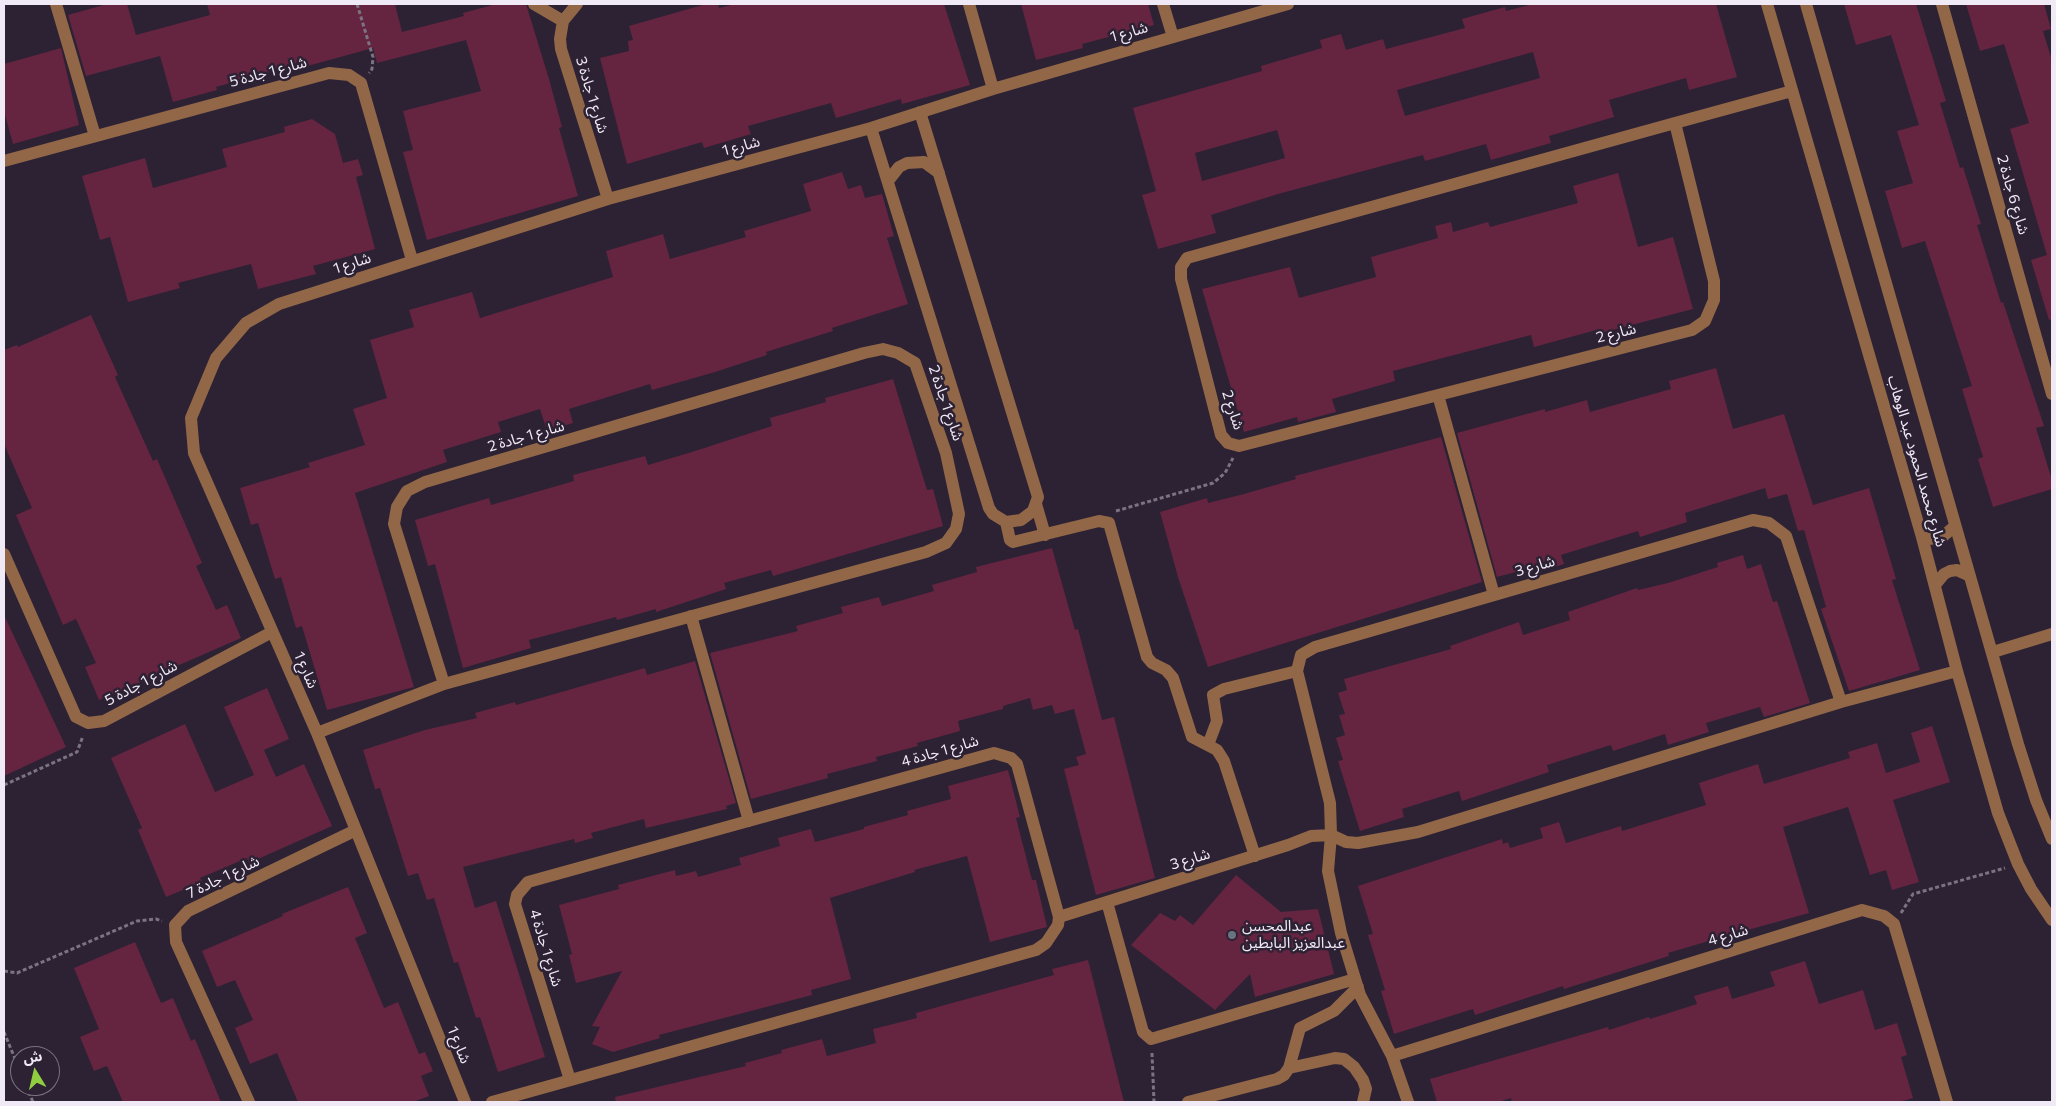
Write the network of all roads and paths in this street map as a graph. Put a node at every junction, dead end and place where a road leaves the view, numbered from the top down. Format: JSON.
{"nodes":[{"id":1,"x":56,"y":4,"type":"edge"},
{"id":2,"x":357,"y":4,"type":"edge"},
{"id":3,"x":534,"y":4,"type":"edge"},
{"id":4,"x":577,"y":4,"type":"edge"},
{"id":5,"x":968,"y":4,"type":"edge"},
{"id":6,"x":1163,"y":4,"type":"edge"},
{"id":7,"x":1288,"y":4,"type":"edge"},
{"id":8,"x":1767,"y":4,"type":"edge"},
{"id":9,"x":1806,"y":4,"type":"edge"},
{"id":10,"x":1942,"y":4,"type":"edge"},
{"id":11,"x":562,"y":21,"type":"junction"},
{"id":12,"x":1173,"y":37,"type":"junction"},
{"id":13,"x":361,"y":83,"type":"junction"},
{"id":14,"x":993,"y":89,"type":"junction"},
{"id":15,"x":1792,"y":91,"type":"junction"},
{"id":16,"x":920,"y":112,"type":"junction"},
{"id":17,"x":1674,"y":123,"type":"junction"},
{"id":18,"x":871,"y":128,"type":"junction"},
{"id":19,"x":95,"y":136,"type":"junction"},
{"id":20,"x":4,"y":161,"type":"edge"},
{"id":21,"x":939,"y":172,"type":"junction"},
{"id":22,"x":888,"y":181,"type":"junction"},
{"id":23,"x":608,"y":199,"type":"junction"},
{"id":24,"x":412,"y":260,"type":"junction"},
{"id":25,"x":2052,"y":394,"type":"edge"},
{"id":26,"x":1438,"y":395,"type":"junction"},
{"id":27,"x":1239,"y":446,"type":"junction"},
{"id":28,"x":1036,"y":504,"type":"junction"},
{"id":29,"x":1104,"y":521,"type":"junction"},
{"id":30,"x":1006,"y":522,"type":"junction"},
{"id":31,"x":1955,"y":526,"type":"junction"},
{"id":32,"x":1045,"y":535,"type":"junction"},
{"id":33,"x":1922,"y":537,"type":"junction"},
{"id":34,"x":4,"y":554,"type":"edge"},
{"id":35,"x":1970,"y":576,"type":"junction"},
{"id":36,"x":1935,"y":585,"type":"junction"},
{"id":37,"x":1494,"y":595,"type":"junction"},
{"id":38,"x":692,"y":616,"type":"junction"},
{"id":39,"x":272,"y":632,"type":"junction"},
{"id":40,"x":2052,"y":634,"type":"edge"},
{"id":41,"x":1993,"y":652,"type":"junction"},
{"id":42,"x":1297,"y":671,"type":"junction"},
{"id":43,"x":1957,"y":671,"type":"junction"},
{"id":44,"x":444,"y":684,"type":"junction"},
{"id":45,"x":1841,"y":702,"type":"junction"},
{"id":46,"x":88,"y":723,"type":"junction"},
{"id":47,"x":317,"y":733,"type":"junction"},
{"id":48,"x":1208,"y":745,"type":"junction"},
{"id":49,"x":4,"y":785,"type":"edge"},
{"id":50,"x":748,"y":821,"type":"junction"},
{"id":51,"x":354,"y":831,"type":"junction"},
{"id":52,"x":1331,"y":835,"type":"junction"},
{"id":53,"x":2052,"y":839,"type":"edge"},
{"id":54,"x":1255,"y":856,"type":"junction"},
{"id":55,"x":2018,"y":864,"type":"junction"},
{"id":56,"x":1107,"y":902,"type":"junction"},
{"id":57,"x":1058,"y":917,"type":"junction"},
{"id":58,"x":2052,"y":920,"type":"edge"},
{"id":59,"x":1894,"y":924,"type":"junction"},
{"id":60,"x":175,"y":925,"type":"junction"},
{"id":61,"x":4,"y":971,"type":"edge"},
{"id":62,"x":1356,"y":983,"type":"junction"},
{"id":63,"x":4,"y":1032,"type":"edge"},
{"id":64,"x":1151,"y":1039,"type":"junction"},
{"id":65,"x":10,"y":1047,"type":"edge"},
{"id":66,"x":1392,"y":1056,"type":"junction"},
{"id":67,"x":1289,"y":1068,"type":"junction"},
{"id":68,"x":570,"y":1080,"type":"junction"},
{"id":69,"x":249,"y":1102,"type":"edge"},
{"id":70,"x":464,"y":1102,"type":"edge"},
{"id":71,"x":492,"y":1102,"type":"edge"},
{"id":72,"x":1154,"y":1102,"type":"edge"},
{"id":73,"x":1188,"y":1102,"type":"edge"},
{"id":74,"x":1363,"y":1102,"type":"edge"},
{"id":75,"x":1408,"y":1102,"type":"edge"},
{"id":76,"x":1946,"y":1102,"type":"edge"}],
"edges":[{"from":1,"to":19,"type":"street"},
{"from":2,"to":13,"type":"path"},
{"from":3,"to":11,"type":"street"},
{"from":4,"to":11,"type":"street"},
{"from":5,"to":14,"type":"street"},
{"from":6,"to":12,"type":"street"},
{"from":7,"to":12,"type":"street","name":"شارع 1"},
{"from":8,"to":15,"type":"street","name":"شارع محمد الحمود عبد الوهاب"},
{"from":9,"to":31,"type":"street","name":"شارع محمد الحمود عبد الوهاب"},
{"from":10,"to":25,"type":"street","name":"شارع 6 جادة 2"},
{"from":11,"to":23,"type":"street","name":"شارع 1 جادة 3"},
{"from":12,"to":14,"type":"street","name":"شارع 1"},
{"from":13,"to":19,"type":"street","name":"شارع 1 جادة 5"},
{"from":13,"to":24,"type":"street"},
{"from":14,"to":16,"type":"street","name":"شارع 1"},
{"from":15,"to":17,"type":"street","name":"شارع 2"},
{"from":15,"to":33,"type":"street","name":"شارع محمد الحمود عبد الوهاب"},
{"from":16,"to":18,"type":"street","name":"شارع 1"},
{"from":16,"to":21,"type":"street"},
{"from":17,"to":26,"type":"street","name":"شارع 2"},
{"from":17,"to":27,"type":"street","name":"شارع 2"},
{"from":18,"to":22,"type":"street"},
{"from":18,"to":23,"type":"street","name":"شارع 1"},
{"from":19,"to":20,"type":"street","name":"شارع 1 جادة 5"},
{"from":21,"to":22,"type":"street"},
{"from":21,"to":28,"type":"street"},
{"from":22,"to":30,"type":"street"},
{"from":23,"to":24,"type":"street","name":"شارع 1"},
{"from":24,"to":39,"type":"street","name":"شارع 1"},
{"from":26,"to":27,"type":"street","name":"شارع 2"},
{"from":26,"to":37,"type":"street"},
{"from":27,"to":29,"type":"path"},
{"from":28,"to":30,"type":"street"},
{"from":28,"to":32,"type":"street"},
{"from":29,"to":32,"type":"street"},
{"from":29,"to":48,"type":"street"},
{"from":30,"to":32,"type":"street"},
{"from":31,"to":33,"type":"street"},
{"from":31,"to":35,"type":"street","name":"شارع محمد الحمود عبد الوهاب"},
{"from":33,"to":36,"type":"street","name":"شارع محمد الحمود عبد الوهاب"},
{"from":34,"to":46,"type":"street"},
{"from":35,"to":36,"type":"street"},
{"from":35,"to":41,"type":"street","name":"شارع محمد الحمود عبد الوهاب"},
{"from":36,"to":43,"type":"street","name":"شارع محمد الحمود عبد الوهاب"},
{"from":37,"to":42,"type":"street","name":"شارع 3"},
{"from":37,"to":45,"type":"street","name":"شارع 3"},
{"from":38,"to":44,"type":"street","name":"شارع 1 جادة 2"},
{"from":38,"to":44,"type":"street","name":"شارع 1 جادة 2"},
{"from":38,"to":50,"type":"street"},
{"from":39,"to":46,"type":"street","name":"شارع 1 جادة 5"},
{"from":39,"to":47,"type":"street","name":"شارع 1"},
{"from":40,"to":41,"type":"street"},
{"from":41,"to":53,"type":"street","name":"شارع محمد الحمود عبد الوهاب"},
{"from":42,"to":48,"type":"street"},
{"from":42,"to":52,"type":"street"},
{"from":43,"to":45,"type":"street","name":"شارع 3"},
{"from":43,"to":55,"type":"street","name":"شارع محمد الحمود عبد الوهاب"},
{"from":44,"to":47,"type":"street","name":"شارع 1 جادة 2"},
{"from":45,"to":52,"type":"street","name":"شارع 3"},
{"from":46,"to":49,"type":"path"},
{"from":47,"to":51,"type":"street","name":"شارع 1"},
{"from":48,"to":54,"type":"street"},
{"from":50,"to":57,"type":"street","name":"شارع 1 جادة 4"},
{"from":50,"to":68,"type":"street","name":"شارع 1 جادة 4"},
{"from":51,"to":60,"type":"street","name":"شارع 1 جادة 7"},
{"from":51,"to":70,"type":"street","name":"شارع 1"},
{"from":52,"to":54,"type":"street","name":"شارع 3"},
{"from":52,"to":62,"type":"street"},
{"from":54,"to":56,"type":"street","name":"شارع 3"},
{"from":55,"to":58,"type":"street","name":"شارع محمد الحمود عبد الوهاب"},
{"from":55,"to":59,"type":"path"},
{"from":56,"to":57,"type":"street","name":"شارع 3"},
{"from":56,"to":64,"type":"street"},
{"from":57,"to":68,"type":"street"},
{"from":59,"to":66,"type":"street","name":"شارع 4"},
{"from":59,"to":76,"type":"street"},
{"from":60,"to":61,"type":"path"},
{"from":60,"to":69,"type":"street"},
{"from":62,"to":64,"type":"street"},
{"from":62,"to":66,"type":"street"},
{"from":62,"to":67,"type":"street"},
{"from":63,"to":65,"type":"path"},
{"from":64,"to":72,"type":"path"},
{"from":66,"to":75,"type":"street"},
{"from":67,"to":73,"type":"street"},
{"from":67,"to":74,"type":"street"},
{"from":68,"to":71,"type":"street"}]}
